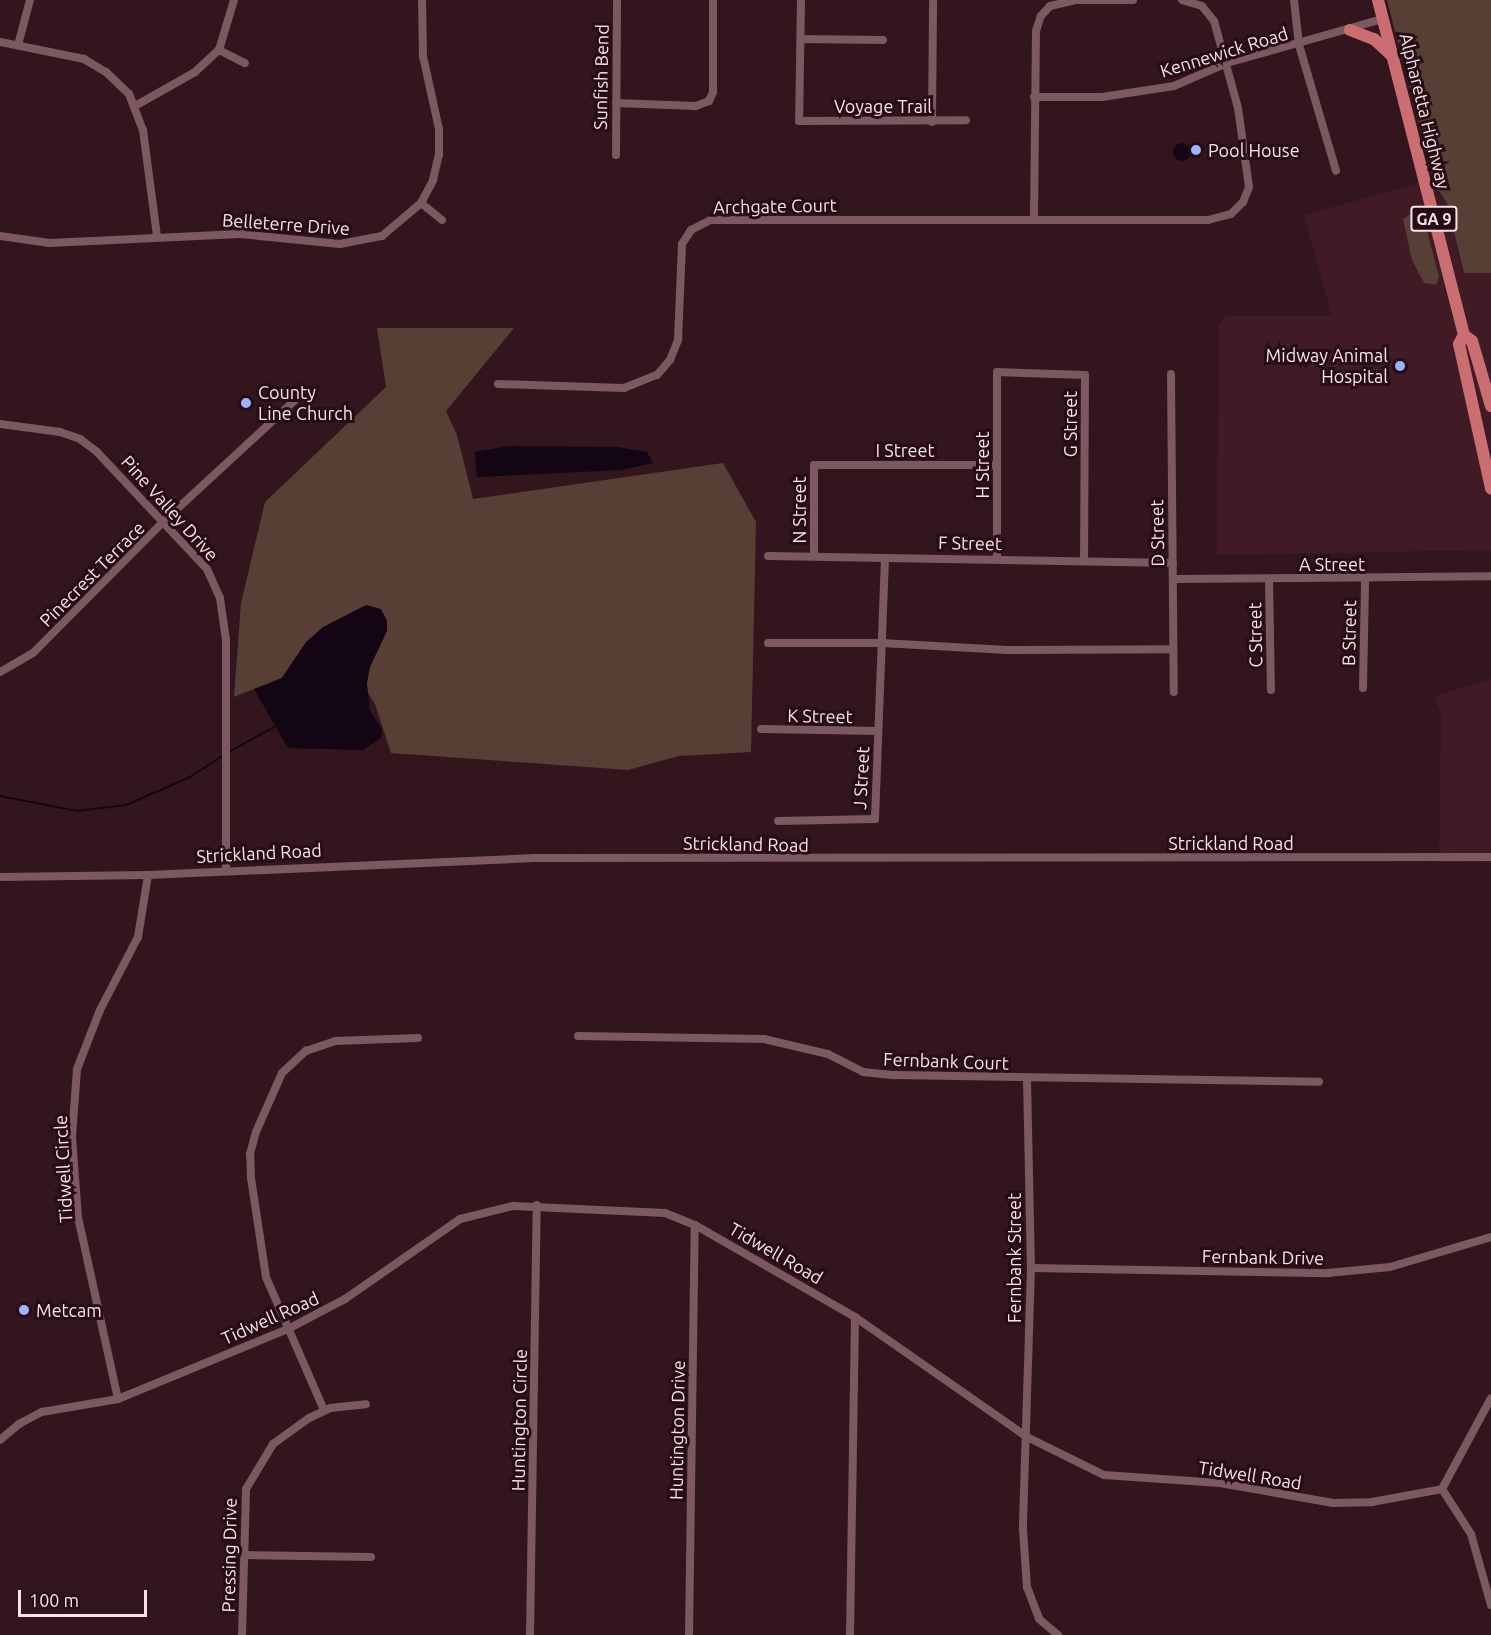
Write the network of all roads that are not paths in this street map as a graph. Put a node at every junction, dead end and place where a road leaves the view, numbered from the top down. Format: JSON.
{"nodes":[{"id":1,"x":30,"y":0,"type":"edge"},
{"id":2,"x":234,"y":0,"type":"edge"},
{"id":3,"x":422,"y":0,"type":"edge"},
{"id":4,"x":617,"y":0,"type":"edge"},
{"id":5,"x":713,"y":0,"type":"edge"},
{"id":6,"x":801,"y":0,"type":"edge"},
{"id":7,"x":933,"y":0,"type":"edge"},
{"id":8,"x":1133,"y":0,"type":"edge"},
{"id":9,"x":1182,"y":0,"type":"edge"},
{"id":10,"x":1294,"y":0,"type":"edge"},
{"id":11,"x":1378,"y":0,"type":"edge"},
{"id":12,"x":1383,"y":19,"type":"junction"},
{"id":13,"x":1350,"y":30,"type":"junction"},
{"id":14,"x":801,"y":39,"type":"junction"},
{"id":15,"x":883,"y":40,"type":"dead end"},
{"id":16,"x":0,"y":42,"type":"edge"},
{"id":17,"x":18,"y":45,"type":"junction"},
{"id":18,"x":1299,"y":45,"type":"junction"},
{"id":19,"x":219,"y":50,"type":"junction"},
{"id":20,"x":1393,"y":57,"type":"junction"},
{"id":21,"x":245,"y":63,"type":"dead end"},
{"id":22,"x":1227,"y":63,"type":"junction"},
{"id":23,"x":1034,"y":98,"type":"junction"},
{"id":24,"x":616,"y":103,"type":"junction"},
{"id":25,"x":135,"y":106,"type":"junction"},
{"id":26,"x":966,"y":120,"type":"dead end"},
{"id":27,"x":932,"y":122,"type":"junction"},
{"id":28,"x":616,"y":155,"type":"dead end"},
{"id":29,"x":1335,"y":171,"type":"dead end"},
{"id":30,"x":421,"y":203,"type":"junction"},
{"id":31,"x":442,"y":220,"type":"dead end"},
{"id":32,"x":1034,"y":220,"type":"junction"},
{"id":33,"x":0,"y":236,"type":"edge"},
{"id":34,"x":156,"y":236,"type":"junction"},
{"id":35,"x":1464,"y":335,"type":"junction"},
{"id":36,"x":997,"y":372,"type":"joint"},
{"id":37,"x":1171,"y":374,"type":"dead end"},
{"id":38,"x":498,"y":384,"type":"dead end"},
{"id":39,"x":305,"y":391,"type":"dead end"},
{"id":40,"x":1491,"y":406,"type":"edge"},
{"id":41,"x":0,"y":424,"type":"edge"},
{"id":42,"x":814,"y":465,"type":"joint"},
{"id":43,"x":997,"y":465,"type":"junction"},
{"id":44,"x":1491,"y":488,"type":"edge"},
{"id":45,"x":164,"y":521,"type":"junction"},
{"id":46,"x":814,"y":554,"type":"junction"},
{"id":47,"x":768,"y":556,"type":"dead end"},
{"id":48,"x":885,"y":558,"type":"junction"},
{"id":49,"x":998,"y":559,"type":"junction"},
{"id":50,"x":1084,"y":561,"type":"junction"},
{"id":51,"x":1173,"y":563,"type":"junction"},
{"id":52,"x":1491,"y":576,"type":"edge"},
{"id":53,"x":1173,"y":579,"type":"junction"},
{"id":54,"x":1269,"y":579,"type":"junction"},
{"id":55,"x":1365,"y":579,"type":"junction"},
{"id":56,"x":768,"y":643,"type":"dead end"},
{"id":57,"x":882,"y":643,"type":"junction"},
{"id":58,"x":1173,"y":649,"type":"junction"},
{"id":59,"x":0,"y":672,"type":"edge"},
{"id":60,"x":1363,"y":688,"type":"dead end"},
{"id":61,"x":1271,"y":690,"type":"dead end"},
{"id":62,"x":1174,"y":692,"type":"dead end"},
{"id":63,"x":761,"y":729,"type":"dead end"},
{"id":64,"x":878,"y":731,"type":"junction"},
{"id":65,"x":778,"y":821,"type":"dead end"},
{"id":66,"x":1491,"y":857,"type":"edge"},
{"id":67,"x":226,"y":870,"type":"junction"},
{"id":68,"x":148,"y":875,"type":"junction"},
{"id":69,"x":0,"y":877,"type":"edge"},
{"id":70,"x":578,"y":1036,"type":"dead end"},
{"id":71,"x":418,"y":1038,"type":"dead end"},
{"id":72,"x":1027,"y":1079,"type":"junction"},
{"id":73,"x":1319,"y":1082,"type":"dead end"},
{"id":74,"x":537,"y":1205,"type":"junction"},
{"id":75,"x":695,"y":1226,"type":"junction"},
{"id":76,"x":1491,"y":1237,"type":"edge"},
{"id":77,"x":1030,"y":1268,"type":"junction"},
{"id":78,"x":855,"y":1317,"type":"junction"},
{"id":79,"x":288,"y":1329,"type":"junction"},
{"id":80,"x":1491,"y":1398,"type":"edge"},
{"id":81,"x":118,"y":1399,"type":"junction"},
{"id":82,"x":366,"y":1404,"type":"dead end"},
{"id":83,"x":324,"y":1410,"type":"junction"},
{"id":84,"x":1027,"y":1437,"type":"junction"},
{"id":85,"x":0,"y":1440,"type":"edge"},
{"id":86,"x":1442,"y":1489,"type":"junction"},
{"id":87,"x":244,"y":1555,"type":"junction"},
{"id":88,"x":371,"y":1557,"type":"dead end"},
{"id":89,"x":1491,"y":1605,"type":"edge"},
{"id":90,"x":242,"y":1635,"type":"edge"},
{"id":91,"x":530,"y":1635,"type":"edge"},
{"id":92,"x":689,"y":1635,"type":"edge"},
{"id":93,"x":850,"y":1635,"type":"edge"},
{"id":94,"x":1058,"y":1635,"type":"edge"}],
"edges":[{"from":1,"to":17,"type":"street"},
{"from":2,"to":19,"type":"street"},
{"from":3,"to":30,"type":"street","name":"Belleterre Drive"},
{"from":4,"to":24,"type":"street","name":"Sunfish Bend"},
{"from":5,"to":24,"type":"street"},
{"from":6,"to":14,"type":"street"},
{"from":7,"to":27,"type":"street"},
{"from":8,"to":23,"type":"street"},
{"from":9,"to":22,"type":"street","name":"Archgate Court"},
{"from":10,"to":18,"type":"street"},
{"from":11,"to":12,"type":"main road","name":"Alpharetta Highway","number":"GA 9"},
{"from":12,"to":13,"type":"street","name":"Kennewick Road"},
{"from":12,"to":20,"type":"main road","name":"Alpharetta Highway","number":"GA 9"},
{"from":13,"to":18,"type":"street","name":"Kennewick Road"},
{"from":13,"to":20,"type":"main road"},
{"from":14,"to":15,"type":"street"},
{"from":14,"to":27,"type":"street","name":"Voyage Trail"},
{"from":16,"to":17,"type":"street"},
{"from":17,"to":25,"type":"street"},
{"from":18,"to":22,"type":"street","name":"Kennewick Road"},
{"from":18,"to":29,"type":"street"},
{"from":19,"to":21,"type":"street"},
{"from":19,"to":25,"type":"street"},
{"from":20,"to":35,"type":"main road","name":"Alpharetta Highway","number":"GA 9"},
{"from":22,"to":23,"type":"street","name":"Kennewick Road"},
{"from":22,"to":32,"type":"street","name":"Archgate Court"},
{"from":23,"to":32,"type":"street"},
{"from":24,"to":28,"type":"street","name":"Sunfish Bend"},
{"from":25,"to":34,"type":"street"},
{"from":26,"to":27,"type":"street","name":"Voyage Trail"},
{"from":30,"to":31,"type":"street"},
{"from":30,"to":34,"type":"street","name":"Belleterre Drive"},
{"from":32,"to":38,"type":"street","name":"Archgate Court"},
{"from":33,"to":34,"type":"street","name":"Belleterre Drive"},
{"from":35,"to":40,"type":"main road","number":"GA 9"},
{"from":35,"to":44,"type":"main road","number":"GA 9"},
{"from":36,"to":43,"type":"street","name":"H Street"},
{"from":36,"to":50,"type":"street","name":"G Street"},
{"from":37,"to":51,"type":"street","name":"D Street"},
{"from":39,"to":45,"type":"street","name":"Pinecrest Terrace"},
{"from":41,"to":45,"type":"street","name":"Pine Valley Drive"},
{"from":42,"to":43,"type":"street","name":"I Street"},
{"from":42,"to":46,"type":"street","name":"N Street"},
{"from":43,"to":49,"type":"street","name":"H Street"},
{"from":45,"to":59,"type":"street","name":"Pinecrest Terrace"},
{"from":45,"to":67,"type":"street","name":"Pine Valley Drive"},
{"from":46,"to":47,"type":"street","name":"F Street"},
{"from":46,"to":48,"type":"street","name":"F Street"},
{"from":48,"to":49,"type":"street","name":"F Street"},
{"from":48,"to":57,"type":"street"},
{"from":49,"to":50,"type":"street","name":"F Street"},
{"from":50,"to":51,"type":"street","name":"F Street"},
{"from":51,"to":53,"type":"street","name":"D Street"},
{"from":52,"to":55,"type":"street","name":"A Street"},
{"from":53,"to":54,"type":"street","name":"A Street"},
{"from":53,"to":58,"type":"street","name":"D Street"},
{"from":54,"to":55,"type":"street","name":"A Street"},
{"from":54,"to":61,"type":"street","name":"C Street"},
{"from":55,"to":60,"type":"street","name":"B Street"},
{"from":56,"to":57,"type":"street"},
{"from":57,"to":58,"type":"street"},
{"from":57,"to":64,"type":"street","name":"J Street"},
{"from":58,"to":62,"type":"street","name":"D Street"},
{"from":63,"to":64,"type":"street","name":"K Street"},
{"from":64,"to":65,"type":"street","name":"J Street"},
{"from":66,"to":67,"type":"street","name":"Strickland Road"},
{"from":67,"to":68,"type":"street","name":"Strickland Road"},
{"from":68,"to":69,"type":"street","name":"Strickland Road"},
{"from":68,"to":81,"type":"street","name":"Tidwell Circle"},
{"from":70,"to":72,"type":"street","name":"Fernbank Court"},
{"from":71,"to":79,"type":"street"},
{"from":72,"to":73,"type":"street","name":"Fernbank Court"},
{"from":72,"to":77,"type":"street","name":"Fernbank Street"},
{"from":74,"to":75,"type":"street","name":"Tidwell Road"},
{"from":74,"to":79,"type":"street","name":"Tidwell Road"},
{"from":74,"to":91,"type":"street","name":"Huntington Circle"},
{"from":75,"to":78,"type":"street","name":"Tidwell Road"},
{"from":75,"to":92,"type":"street","name":"Huntington Drive"},
{"from":76,"to":77,"type":"street","name":"Fernbank Drive"},
{"from":77,"to":84,"type":"street","name":"Fernbank Street"},
{"from":78,"to":84,"type":"street","name":"Tidwell Road"},
{"from":78,"to":93,"type":"street"},
{"from":79,"to":81,"type":"street","name":"Tidwell Road"},
{"from":79,"to":83,"type":"street"},
{"from":80,"to":86,"type":"street"},
{"from":81,"to":85,"type":"street","name":"Tidwell Road"},
{"from":82,"to":83,"type":"street","name":"Pressing Drive"},
{"from":83,"to":87,"type":"street","name":"Pressing Drive"},
{"from":84,"to":86,"type":"street","name":"Tidwell Road"},
{"from":84,"to":94,"type":"street","name":"Fernbank Street"},
{"from":86,"to":89,"type":"street"},
{"from":87,"to":88,"type":"street"},
{"from":87,"to":90,"type":"street","name":"Pressing Drive"}]}
